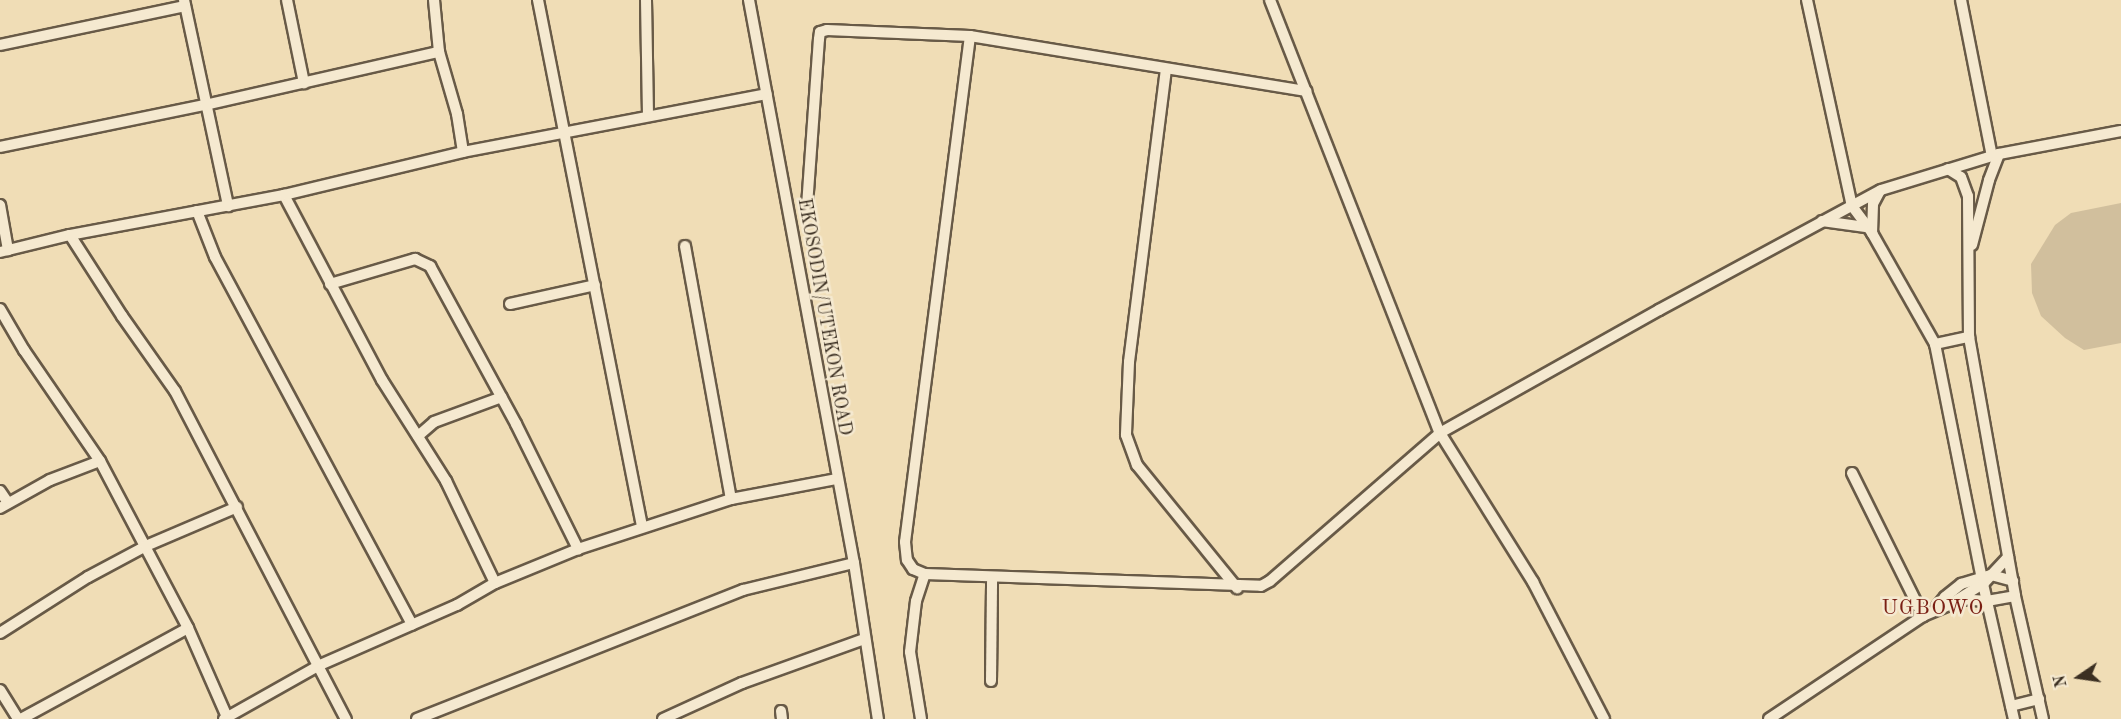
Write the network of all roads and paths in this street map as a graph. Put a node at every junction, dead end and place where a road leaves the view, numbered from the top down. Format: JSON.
{"nodes":[{"id":1,"x":287,"y":0,"type":"edge"},
{"id":2,"x":434,"y":0,"type":"edge"},
{"id":3,"x":538,"y":0,"type":"edge"},
{"id":4,"x":646,"y":0,"type":"edge"},
{"id":5,"x":749,"y":0,"type":"edge"},
{"id":6,"x":1270,"y":0,"type":"edge"},
{"id":7,"x":1807,"y":0,"type":"edge"},
{"id":8,"x":1961,"y":0,"type":"edge"},
{"id":9,"x":184,"y":3,"type":"edge"},
{"id":10,"x":970,"y":36,"type":"junction"},
{"id":11,"x":0,"y":45,"type":"edge"},
{"id":12,"x":439,"y":52,"type":"junction"},
{"id":13,"x":1166,"y":69,"type":"junction"},
{"id":14,"x":304,"y":83,"type":"junction"},
{"id":15,"x":1307,"y":92,"type":"junction"},
{"id":16,"x":766,"y":94,"type":"junction"},
{"id":17,"x":205,"y":105,"type":"junction"},
{"id":18,"x":648,"y":116,"type":"junction"},
{"id":19,"x":2121,"y":132,"type":"edge"},
{"id":20,"x":566,"y":133,"type":"junction"},
{"id":21,"x":0,"y":147,"type":"edge"},
{"id":22,"x":463,"y":152,"type":"junction"},
{"id":23,"x":1996,"y":155,"type":"junction"},
{"id":24,"x":1948,"y":169,"type":"junction"},
{"id":25,"x":1881,"y":190,"type":"junction"},
{"id":26,"x":284,"y":195,"type":"junction"},
{"id":27,"x":0,"y":205,"type":"edge"},
{"id":28,"x":228,"y":206,"type":"junction"},
{"id":29,"x":807,"y":206,"type":"dead end"},
{"id":30,"x":1852,"y":206,"type":"junction"},
{"id":31,"x":196,"y":211,"type":"junction"},
{"id":32,"x":1822,"y":221,"type":"junction"},
{"id":33,"x":1869,"y":230,"type":"junction"},
{"id":34,"x":70,"y":235,"type":"junction"},
{"id":35,"x":685,"y":246,"type":"dead end"},
{"id":36,"x":4,"y":251,"type":"edge"},
{"id":37,"x":1969,"y":251,"type":"junction"},
{"id":38,"x":330,"y":284,"type":"junction"},
{"id":39,"x":595,"y":285,"type":"junction"},
{"id":40,"x":510,"y":304,"type":"dead end"},
{"id":41,"x":0,"y":309,"type":"edge"},
{"id":42,"x":1969,"y":337,"type":"junction"},
{"id":43,"x":1935,"y":344,"type":"junction"},
{"id":44,"x":502,"y":397,"type":"junction"},
{"id":45,"x":1440,"y":433,"type":"junction"},
{"id":46,"x":418,"y":436,"type":"junction"},
{"id":47,"x":100,"y":461,"type":"junction"},
{"id":48,"x":1852,"y":472,"type":"dead end"},
{"id":49,"x":837,"y":479,"type":"junction"},
{"id":50,"x":0,"y":491,"type":"edge"},
{"id":51,"x":731,"y":499,"type":"junction"},
{"id":52,"x":4,"y":506,"type":"edge"},
{"id":53,"x":237,"y":507,"type":"junction"},
{"id":54,"x":642,"y":526,"type":"junction"},
{"id":55,"x":146,"y":546,"type":"junction"},
{"id":56,"x":579,"y":549,"type":"junction"},
{"id":57,"x":2008,"y":557,"type":"junction"},
{"id":58,"x":854,"y":563,"type":"junction"},
{"id":59,"x":926,"y":574,"type":"junction"},
{"id":60,"x":1984,"y":576,"type":"junction"},
{"id":61,"x":992,"y":577,"type":"junction"},
{"id":62,"x":2013,"y":581,"type":"junction"},
{"id":63,"x":495,"y":583,"type":"junction"},
{"id":64,"x":1237,"y":588,"type":"junction"},
{"id":65,"x":2015,"y":596,"type":"junction"},
{"id":66,"x":1959,"y":599,"type":"junction"},
{"id":67,"x":1987,"y":601,"type":"junction"},
{"id":68,"x":1936,"y":608,"type":"junction"},
{"id":69,"x":1923,"y":616,"type":"junction"},
{"id":70,"x":412,"y":624,"type":"junction"},
{"id":71,"x":188,"y":628,"type":"junction"},
{"id":72,"x":0,"y":633,"type":"edge"},
{"id":73,"x":864,"y":639,"type":"junction"},
{"id":74,"x":320,"y":665,"type":"junction"},
{"id":75,"x":991,"y":681,"type":"dead end"},
{"id":76,"x":0,"y":690,"type":"edge"},
{"id":77,"x":2039,"y":699,"type":"junction"},
{"id":78,"x":2011,"y":706,"type":"junction"},
{"id":79,"x":226,"y":718,"type":"edge"},
{"id":80,"x":20,"y":719,"type":"edge"},
{"id":81,"x":346,"y":719,"type":"edge"},
{"id":82,"x":417,"y":719,"type":"edge"},
{"id":83,"x":663,"y":719,"type":"edge"},
{"id":84,"x":878,"y":719,"type":"edge"},
{"id":85,"x":921,"y":719,"type":"edge"},
{"id":86,"x":1604,"y":719,"type":"edge"},
{"id":87,"x":1769,"y":719,"type":"edge"},
{"id":88,"x":2014,"y":719,"type":"edge"},
{"id":89,"x":2043,"y":719,"type":"edge"}],
"edges":[{"from":1,"to":14,"type":"street"},
{"from":2,"to":12,"type":"street"},
{"from":3,"to":20,"type":"street"},
{"from":4,"to":18,"type":"street"},
{"from":5,"to":16,"type":"street","name":"EKOSODIN/UTEKON ROAD"},
{"from":6,"to":15,"type":"street"},
{"from":7,"to":30,"type":"street"},
{"from":8,"to":23,"type":"street"},
{"from":9,"to":11,"type":"street"},
{"from":9,"to":17,"type":"street"},
{"from":10,"to":13,"type":"street"},
{"from":10,"to":29,"type":"street"},
{"from":10,"to":59,"type":"street"},
{"from":12,"to":14,"type":"street"},
{"from":12,"to":22,"type":"street"},
{"from":13,"to":15,"type":"street"},
{"from":13,"to":64,"type":"street"},
{"from":14,"to":17,"type":"street"},
{"from":15,"to":45,"type":"street"},
{"from":16,"to":18,"type":"street"},
{"from":16,"to":49,"type":"street","name":"EKOSODIN/UTEKON ROAD"},
{"from":17,"to":21,"type":"street"},
{"from":17,"to":28,"type":"street"},
{"from":18,"to":20,"type":"street"},
{"from":19,"to":23,"type":"street"},
{"from":20,"to":22,"type":"street"},
{"from":20,"to":39,"type":"street"},
{"from":22,"to":26,"type":"street"},
{"from":23,"to":24,"type":"street"},
{"from":23,"to":37,"type":"street"},
{"from":24,"to":25,"type":"street"},
{"from":24,"to":37,"type":"street"},
{"from":25,"to":30,"type":"street"},
{"from":25,"to":33,"type":"street"},
{"from":26,"to":28,"type":"street"},
{"from":26,"to":38,"type":"street"},
{"from":27,"to":36,"type":"street"},
{"from":28,"to":31,"type":"street"},
{"from":30,"to":32,"type":"street"},
{"from":30,"to":33,"type":"street"},
{"from":31,"to":34,"type":"street"},
{"from":31,"to":70,"type":"street"},
{"from":32,"to":33,"type":"street"},
{"from":32,"to":45,"type":"street"},
{"from":33,"to":43,"type":"street"},
{"from":34,"to":36,"type":"street"},
{"from":34,"to":53,"type":"street"},
{"from":35,"to":51,"type":"street"},
{"from":37,"to":42,"type":"street"},
{"from":38,"to":44,"type":"street"},
{"from":38,"to":46,"type":"street"},
{"from":39,"to":40,"type":"street"},
{"from":39,"to":54,"type":"street"},
{"from":41,"to":47,"type":"street"},
{"from":42,"to":43,"type":"street"},
{"from":42,"to":57,"type":"street"},
{"from":43,"to":60,"type":"street"},
{"from":44,"to":46,"type":"street"},
{"from":44,"to":56,"type":"street"},
{"from":45,"to":64,"type":"street"},
{"from":45,"to":86,"type":"street"},
{"from":46,"to":63,"type":"street"},
{"from":47,"to":52,"type":"street"},
{"from":47,"to":55,"type":"street"},
{"from":48,"to":69,"type":"street"},
{"from":49,"to":51,"type":"street"},
{"from":49,"to":58,"type":"street","name":"EKOSODIN/UTEKON ROAD"},
{"from":50,"to":52,"type":"street"},
{"from":51,"to":54,"type":"street"},
{"from":53,"to":55,"type":"street"},
{"from":53,"to":74,"type":"street"},
{"from":54,"to":56,"type":"street"},
{"from":55,"to":71,"type":"street"},
{"from":55,"to":72,"type":"street"},
{"from":56,"to":63,"type":"street"},
{"from":57,"to":60,"type":"street"},
{"from":57,"to":62,"type":"street"},
{"from":58,"to":73,"type":"street","name":"EKOSODIN/UTEKON ROAD"},
{"from":58,"to":82,"type":"street"},
{"from":59,"to":61,"type":"street"},
{"from":59,"to":85,"type":"street"},
{"from":60,"to":62,"type":"street"},
{"from":60,"to":66,"type":"street"},
{"from":60,"to":67,"type":"street"},
{"from":60,"to":68,"type":"street"},
{"from":61,"to":64,"type":"street"},
{"from":61,"to":75,"type":"street"},
{"from":62,"to":65,"type":"street"},
{"from":63,"to":70,"type":"street"},
{"from":65,"to":67,"type":"street"},
{"from":65,"to":77,"type":"street"},
{"from":66,"to":67,"type":"street"},
{"from":66,"to":68,"type":"street"},
{"from":67,"to":78,"type":"street"},
{"from":68,"to":69,"type":"street"},
{"from":69,"to":87,"type":"street"},
{"from":70,"to":74,"type":"street"},
{"from":71,"to":79,"type":"street"},
{"from":71,"to":80,"type":"street"},
{"from":73,"to":83,"type":"street"},
{"from":73,"to":84,"type":"street","name":"EKOSODIN/UTEKON ROAD"},
{"from":74,"to":79,"type":"street"},
{"from":74,"to":81,"type":"street"},
{"from":76,"to":80,"type":"street"},
{"from":77,"to":78,"type":"street"},
{"from":77,"to":89,"type":"street"},
{"from":78,"to":88,"type":"street"}]}
